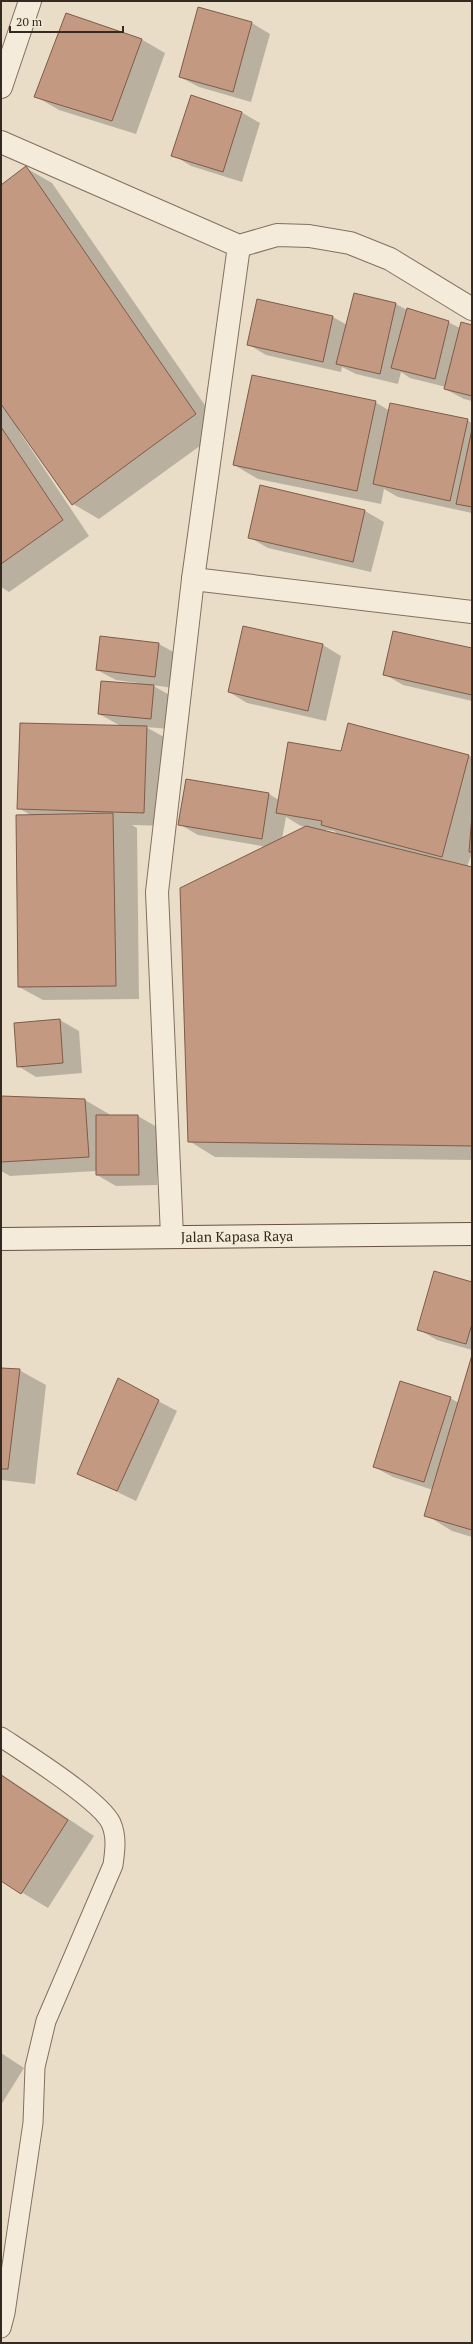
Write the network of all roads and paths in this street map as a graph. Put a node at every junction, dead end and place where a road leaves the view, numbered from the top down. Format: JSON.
{"nodes":[{"id":1,"x":30,"y":1,"type":"edge"},
{"id":2,"x":1,"y":86,"type":"edge"},
{"id":3,"x":1,"y":142,"type":"edge"},
{"id":4,"x":239,"y":246,"type":"junction"},
{"id":5,"x":472,"y":309,"type":"edge"},
{"id":6,"x":193,"y":579,"type":"junction"},
{"id":7,"x":472,"y":612,"type":"edge"},
{"id":8,"x":472,"y":1234,"type":"edge"},
{"id":9,"x":172,"y":1236,"type":"junction"},
{"id":10,"x":1,"y":1239,"type":"edge"},
{"id":11,"x":1,"y":1737,"type":"edge"},
{"id":12,"x":2,"y":2317,"type":"edge"}],
"edges":[{"from":1,"to":2,"type":"street"},
{"from":3,"to":4,"type":"street"},
{"from":4,"to":5,"type":"street"},
{"from":4,"to":6,"type":"street"},
{"from":6,"to":7,"type":"street"},
{"from":6,"to":9,"type":"street"},
{"from":8,"to":9,"type":"street","name":"Jalan Kapasa Raya"},
{"from":9,"to":10,"type":"street","name":"Jalan Kapasa Raya"},
{"from":11,"to":12,"type":"lane"}]}
